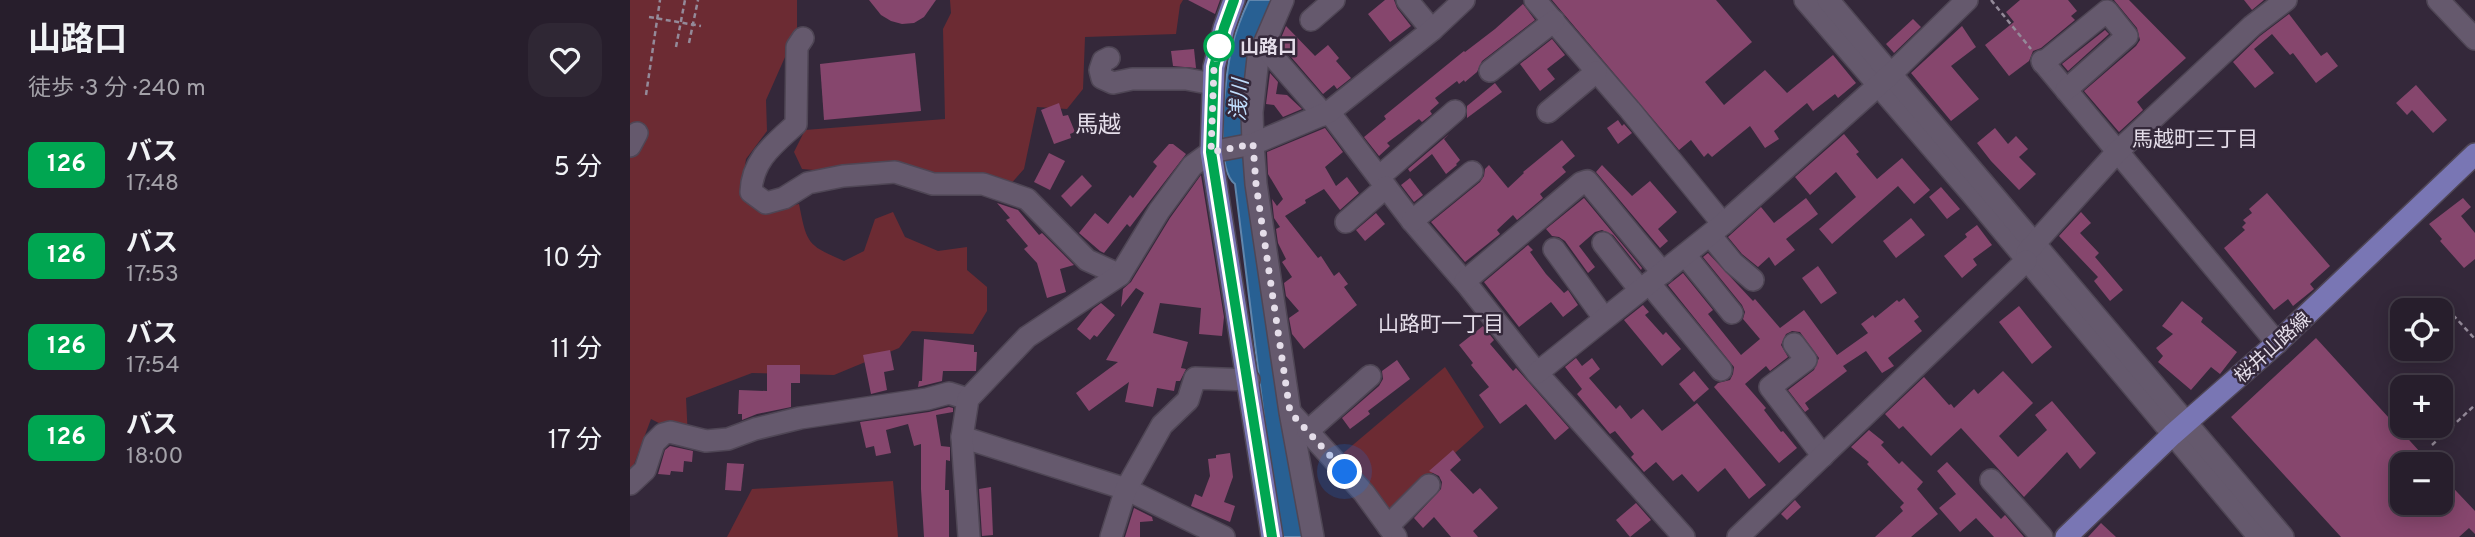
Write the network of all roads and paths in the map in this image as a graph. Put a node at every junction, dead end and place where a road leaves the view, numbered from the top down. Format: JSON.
{"nodes":[{"id":1,"x":660,"y":0,"type":"edge"},
{"id":2,"x":685,"y":0,"type":"edge"},
{"id":3,"x":698,"y":0,"type":"edge"},
{"id":4,"x":1234,"y":0,"type":"edge"},
{"id":5,"x":1283,"y":0,"type":"edge"},
{"id":6,"x":1334,"y":0,"type":"edge"},
{"id":7,"x":1407,"y":0,"type":"edge"},
{"id":8,"x":1464,"y":0,"type":"edge"},
{"id":9,"x":1535,"y":0,"type":"edge"},
{"id":10,"x":1805,"y":0,"type":"edge"},
{"id":11,"x":1828,"y":0,"type":"edge"},
{"id":12,"x":1967,"y":0,"type":"edge"},
{"id":13,"x":1991,"y":0,"type":"edge"},
{"id":14,"x":2286,"y":0,"type":"edge"},
{"id":15,"x":2438,"y":0,"type":"edge"},
{"id":16,"x":649,"y":17,"type":"dead end"},
{"id":17,"x":1311,"y":20,"type":"dead end"},
{"id":18,"x":1554,"y":21,"type":"junction"},
{"id":19,"x":701,"y":26,"type":"dead end"},
{"id":20,"x":1432,"y":30,"type":"junction"},
{"id":21,"x":803,"y":38,"type":"dead end"},
{"id":22,"x":2475,"y":39,"type":"edge"},
{"id":23,"x":689,"y":43,"type":"dead end"},
{"id":24,"x":1263,"y":45,"type":"junction"},
{"id":25,"x":676,"y":47,"type":"dead end"},
{"id":26,"x":1109,"y":58,"type":"dead end"},
{"id":27,"x":2042,"y":62,"type":"junction"},
{"id":28,"x":1490,"y":71,"type":"dead end"},
{"id":29,"x":1596,"y":72,"type":"junction"},
{"id":30,"x":1884,"y":81,"type":"junction"},
{"id":31,"x":1213,"y":84,"type":"junction"},
{"id":32,"x":2066,"y":90,"type":"junction"},
{"id":33,"x":646,"y":95,"type":"dead end"},
{"id":34,"x":1455,"y":111,"type":"dead end"},
{"id":35,"x":1548,"y":112,"type":"dead end"},
{"id":36,"x":1326,"y":113,"type":"junction"},
{"id":37,"x":1253,"y":144,"type":"junction"},
{"id":38,"x":1218,"y":150,"type":"junction"},
{"id":39,"x":2117,"y":152,"type":"junction"},
{"id":40,"x":2475,"y":154,"type":"edge"},
{"id":41,"x":1472,"y":172,"type":"dead end"},
{"id":42,"x":1383,"y":182,"type":"junction"},
{"id":43,"x":1412,"y":221,"type":"junction"},
{"id":44,"x":1346,"y":222,"type":"dead end"},
{"id":45,"x":1716,"y":230,"type":"junction"},
{"id":46,"x":1603,"y":243,"type":"dead end"},
{"id":47,"x":1554,"y":249,"type":"dead end"},
{"id":48,"x":2028,"y":254,"type":"junction"},
{"id":49,"x":1685,"y":255,"type":"junction"},
{"id":50,"x":1120,"y":275,"type":"junction"},
{"id":51,"x":1753,"y":280,"type":"dead end"},
{"id":52,"x":1465,"y":281,"type":"junction"},
{"id":53,"x":1651,"y":282,"type":"junction"},
{"id":54,"x":1732,"y":313,"type":"dead end"},
{"id":55,"x":2453,"y":315,"type":"dead end"},
{"id":56,"x":1604,"y":318,"type":"junction"},
{"id":57,"x":2475,"y":339,"type":"edge"},
{"id":58,"x":2277,"y":343,"type":"junction"},
{"id":59,"x":1794,"y":344,"type":"dead end"},
{"id":60,"x":1721,"y":370,"type":"dead end"},
{"id":61,"x":1537,"y":373,"type":"junction"},
{"id":62,"x":1370,"y":376,"type":"dead end"},
{"id":63,"x":1249,"y":380,"type":"junction"},
{"id":64,"x":968,"y":399,"type":"junction"},
{"id":65,"x":2475,"y":405,"type":"edge"},
{"id":66,"x":1290,"y":412,"type":"junction"},
{"id":67,"x":2180,"y":429,"type":"junction"},
{"id":68,"x":1308,"y":431,"type":"junction"},
{"id":69,"x":962,"y":437,"type":"junction"},
{"id":70,"x":2431,"y":445,"type":"dead end"},
{"id":71,"x":1823,"y":456,"type":"junction"},
{"id":72,"x":1991,"y":480,"type":"dead end"},
{"id":73,"x":630,"y":484,"type":"edge"},
{"id":74,"x":1429,"y":485,"type":"dead end"},
{"id":75,"x":1126,"y":489,"type":"junction"},
{"id":76,"x":1392,"y":531,"type":"edge"},
{"id":77,"x":969,"y":537,"type":"edge"},
{"id":78,"x":1111,"y":537,"type":"edge"},
{"id":79,"x":1224,"y":537,"type":"edge"},
{"id":80,"x":1272,"y":537,"type":"edge"},
{"id":81,"x":1313,"y":537,"type":"edge"},
{"id":82,"x":1684,"y":537,"type":"edge"},
{"id":83,"x":1738,"y":537,"type":"edge"},
{"id":84,"x":2042,"y":537,"type":"edge"},
{"id":85,"x":2066,"y":537,"type":"edge"},
{"id":86,"x":2259,"y":537,"type":"edge"},
{"id":87,"x":2283,"y":537,"type":"edge"}],
"edges":[{"from":1,"to":33,"type":"path"},
{"from":2,"to":25,"type":"path"},
{"from":3,"to":23,"type":"path"},
{"from":4,"to":31,"type":"main road"},
{"from":5,"to":24,"type":"street"},
{"from":6,"to":17,"type":"street"},
{"from":7,"to":20,"type":"street"},
{"from":8,"to":20,"type":"street"},
{"from":9,"to":18,"type":"street"},
{"from":10,"to":30,"type":"street"},
{"from":11,"to":30,"type":"street"},
{"from":12,"to":30,"type":"street"},
{"from":13,"to":27,"type":"path"},
{"from":14,"to":39,"type":"street"},
{"from":15,"to":22,"type":"street"},
{"from":16,"to":19,"type":"path"},
{"from":18,"to":28,"type":"street"},
{"from":18,"to":29,"type":"street"},
{"from":20,"to":36,"type":"street"},
{"from":21,"to":50,"type":"street"},
{"from":24,"to":36,"type":"street"},
{"from":24,"to":37,"type":"street"},
{"from":26,"to":31,"type":"street"},
{"from":27,"to":32,"type":"street"},
{"from":27,"to":32,"type":"street"},
{"from":29,"to":35,"type":"street"},
{"from":29,"to":45,"type":"street"},
{"from":30,"to":45,"type":"street"},
{"from":30,"to":48,"type":"street"},
{"from":31,"to":38,"type":"main road"},
{"from":32,"to":39,"type":"street"},
{"from":34,"to":42,"type":"street"},
{"from":36,"to":37,"type":"street"},
{"from":36,"to":42,"type":"street"},
{"from":37,"to":38,"type":"street"},
{"from":37,"to":66,"type":"street"},
{"from":38,"to":50,"type":"street"},
{"from":38,"to":63,"type":"main road"},
{"from":39,"to":48,"type":"street"},
{"from":39,"to":58,"type":"street"},
{"from":40,"to":58,"type":"main road","name":"桜井山路線"},
{"from":41,"to":43,"type":"street"},
{"from":42,"to":43,"type":"street"},
{"from":42,"to":44,"type":"street"},
{"from":43,"to":52,"type":"street"},
{"from":45,"to":49,"type":"street"},
{"from":45,"to":51,"type":"street"},
{"from":46,"to":53,"type":"street"},
{"from":47,"to":56,"type":"street"},
{"from":48,"to":67,"type":"street"},
{"from":48,"to":71,"type":"street"},
{"from":49,"to":53,"type":"street"},
{"from":49,"to":54,"type":"street"},
{"from":50,"to":64,"type":"street"},
{"from":52,"to":53,"type":"street"},
{"from":52,"to":61,"type":"street"},
{"from":53,"to":56,"type":"street"},
{"from":53,"to":60,"type":"street"},
{"from":55,"to":57,"type":"path"},
{"from":56,"to":61,"type":"street"},
{"from":58,"to":67,"type":"main road","name":"桜井山路線"},
{"from":59,"to":71,"type":"street"},
{"from":61,"to":82,"type":"street"},
{"from":62,"to":68,"type":"street"},
{"from":63,"to":75,"type":"street"},
{"from":63,"to":80,"type":"main road"},
{"from":64,"to":69,"type":"street"},
{"from":64,"to":73,"type":"street"},
{"from":65,"to":70,"type":"path"},
{"from":66,"to":68,"type":"street"},
{"from":66,"to":81,"type":"street"},
{"from":67,"to":85,"type":"main road","name":"桜井山路線"},
{"from":67,"to":86,"type":"street"},
{"from":67,"to":87,"type":"street"},
{"from":68,"to":76,"type":"street"},
{"from":69,"to":75,"type":"street"},
{"from":69,"to":77,"type":"street"},
{"from":71,"to":83,"type":"street"},
{"from":72,"to":84,"type":"street"},
{"from":74,"to":76,"type":"street"},
{"from":75,"to":78,"type":"street"},
{"from":75,"to":79,"type":"street"}]}
